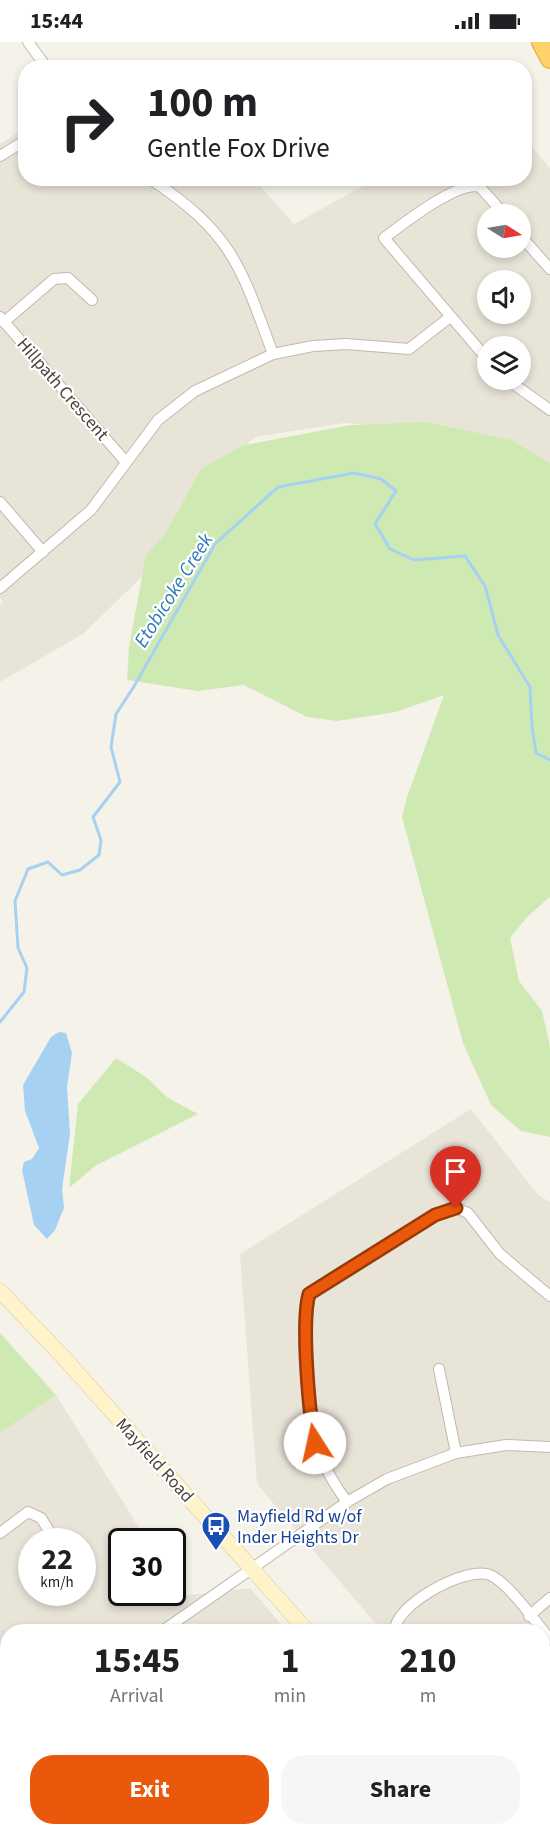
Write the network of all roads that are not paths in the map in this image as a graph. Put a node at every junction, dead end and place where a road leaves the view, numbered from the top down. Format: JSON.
{"nodes":[{"id":1,"x":28,"y":42,"type":"edge"},
{"id":2,"x":541,"y":42,"type":"edge"},
{"id":3,"x":550,"y":59,"type":"edge"},
{"id":4,"x":41,"y":60,"type":"edge"},
{"id":5,"x":18,"y":145,"type":"edge"},
{"id":6,"x":0,"y":156,"type":"edge"},
{"id":7,"x":160,"y":186,"type":"edge"},
{"id":8,"x":465,"y":186,"type":"edge"},
{"id":9,"x":474,"y":186,"type":"edge"},
{"id":10,"x":495,"y":204,"type":"edge"},
{"id":11,"x":531,"y":247,"type":"edge"},
{"id":12,"x":550,"y":269,"type":"edge"},
{"id":13,"x":92,"y":300,"type":"dead end"},
{"id":14,"x":450,"y":317,"type":"junction"},
{"id":15,"x":2,"y":319,"type":"edge"},
{"id":16,"x":477,"y":348,"type":"edge"},
{"id":17,"x":273,"y":354,"type":"junction"},
{"id":18,"x":522,"y":390,"type":"edge"},
{"id":19,"x":550,"y":410,"type":"edge"},
{"id":20,"x":125,"y":461,"type":"junction"},
{"id":21,"x":0,"y":502,"type":"edge"},
{"id":22,"x":43,"y":552,"type":"junction"},
{"id":23,"x":0,"y":588,"type":"edge"},
{"id":24,"x":0,"y":1291,"type":"edge"},
{"id":25,"x":550,"y":1296,"type":"edge"},
{"id":26,"x":439,"y":1369,"type":"dead end"},
{"id":27,"x":550,"y":1447,"type":"edge"},
{"id":28,"x":456,"y":1453,"type":"junction"},
{"id":29,"x":347,"y":1502,"type":"junction"},
{"id":30,"x":47,"y":1528,"type":"edge"},
{"id":31,"x":0,"y":1533,"type":"edge"},
{"id":32,"x":252,"y":1568,"type":"junction"},
{"id":33,"x":550,"y":1598,"type":"edge"},
{"id":34,"x":530,"y":1616,"type":"junction"},
{"id":35,"x":172,"y":1624,"type":"edge"},
{"id":36,"x":301,"y":1624,"type":"edge"},
{"id":37,"x":396,"y":1624,"type":"edge"},
{"id":38,"x":537,"y":1624,"type":"edge"}],
"edges":[{"from":1,"to":4,"type":"street"},
{"from":2,"to":3,"type":"highway"},
{"from":5,"to":6,"type":"street"},
{"from":7,"to":17,"type":"street"},
{"from":8,"to":14,"type":"street"},
{"from":9,"to":10,"type":"street"},
{"from":11,"to":12,"type":"street"},
{"from":13,"to":15,"type":"street"},
{"from":14,"to":16,"type":"street"},
{"from":14,"to":17,"type":"street"},
{"from":15,"to":20,"type":"street","name":"Hillpath Crescent"},
{"from":17,"to":20,"type":"street"},
{"from":18,"to":19,"type":"street"},
{"from":20,"to":22,"type":"street"},
{"from":21,"to":22,"type":"street"},
{"from":22,"to":23,"type":"street"},
{"from":24,"to":32,"type":"main road","name":"Mayfield Road"},
{"from":25,"to":29,"type":"street"},
{"from":26,"to":28,"type":"street"},
{"from":27,"to":28,"type":"street"},
{"from":28,"to":29,"type":"street"},
{"from":29,"to":32,"type":"street"},
{"from":30,"to":31,"type":"street"},
{"from":32,"to":35,"type":"street"},
{"from":32,"to":36,"type":"main road","name":"Mayfield Road"},
{"from":33,"to":34,"type":"street"},
{"from":34,"to":37,"type":"street"},
{"from":34,"to":38,"type":"street"}]}
